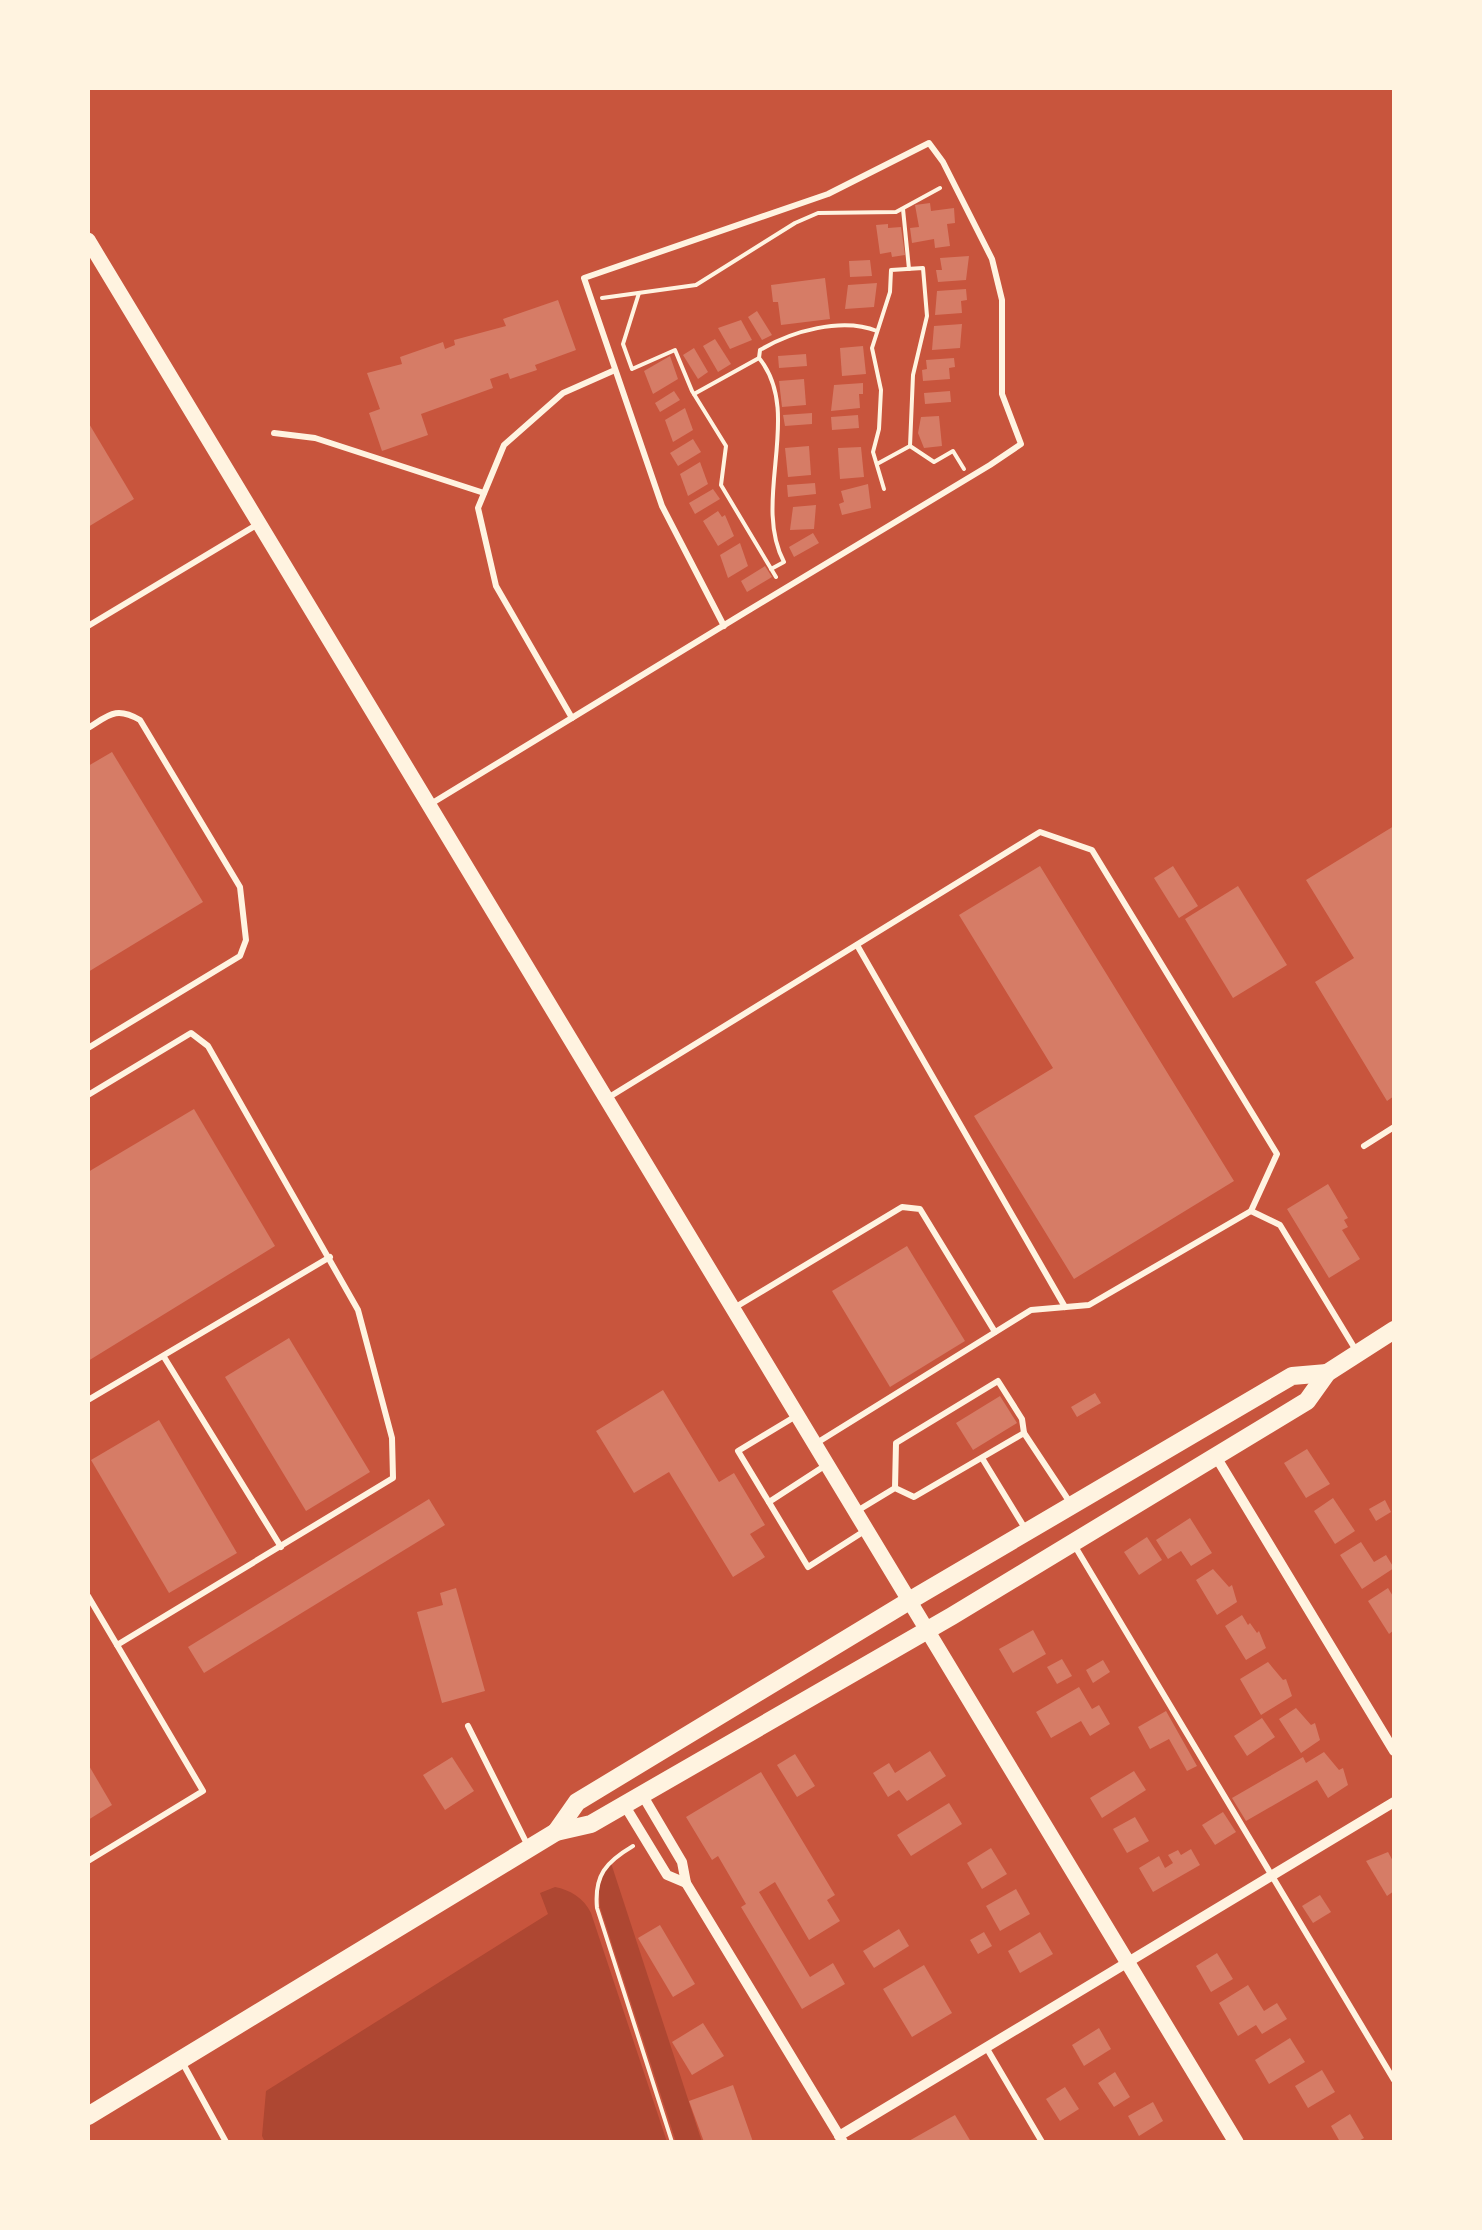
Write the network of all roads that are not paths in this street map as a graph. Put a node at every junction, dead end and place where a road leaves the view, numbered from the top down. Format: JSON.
{"nodes":[{"id":1,"x":90,"y":251,"type":"edge"},
{"id":2,"x":615,"y":370,"type":"junction"},
{"id":3,"x":274,"y":433,"type":"dead end"},
{"id":4,"x":484,"y":494,"type":"junction"},
{"id":5,"x":260,"y":524,"type":"junction"},
{"id":6,"x":88,"y":626,"type":"edge"},
{"id":7,"x":724,"y":626,"type":"junction"},
{"id":8,"x":572,"y":718,"type":"junction"},
{"id":9,"x":88,"y":728,"type":"edge"},
{"id":10,"x":428,"y":806,"type":"junction"},
{"id":11,"x":857,"y":945,"type":"junction"},
{"id":12,"x":88,"y":1048,"type":"edge"},
{"id":13,"x":88,"y":1095,"type":"edge"},
{"id":14,"x":605,"y":1100,"type":"junction"},
{"id":15,"x":1394,"y":1127,"type":"edge"},
{"id":16,"x":1364,"y":1146,"type":"dead end"},
{"id":17,"x":1251,"y":1211,"type":"junction"},
{"id":18,"x":330,"y":1256,"type":"junction"},
{"id":19,"x":1065,"y":1307,"type":"junction"},
{"id":20,"x":733,"y":1309,"type":"junction"},
{"id":21,"x":1394,"y":1330,"type":"edge"},
{"id":22,"x":995,"y":1332,"type":"junction"},
{"id":23,"x":1358,"y":1354,"type":"junction"},
{"id":24,"x":164,"y":1357,"type":"junction"},
{"id":25,"x":1327,"y":1373,"type":"junction"},
{"id":26,"x":88,"y":1400,"type":"edge"},
{"id":27,"x":797,"y":1416,"type":"junction"},
{"id":28,"x":1024,"y":1434,"type":"junction"},
{"id":29,"x":815,"y":1444,"type":"junction"},
{"id":30,"x":1215,"y":1454,"type":"junction"},
{"id":31,"x":982,"y":1458,"type":"junction"},
{"id":32,"x":827,"y":1464,"type":"junction"},
{"id":33,"x":894,"y":1488,"type":"junction"},
{"id":34,"x":769,"y":1502,"type":"junction"},
{"id":35,"x":1072,"y":1505,"type":"junction"},
{"id":36,"x":856,"y":1512,"type":"junction"},
{"id":37,"x":867,"y":1530,"type":"junction"},
{"id":38,"x":1027,"y":1532,"type":"junction"},
{"id":39,"x":1072,"y":1542,"type":"junction"},
{"id":40,"x":282,"y":1547,"type":"junction"},
{"id":41,"x":88,"y":1596,"type":"edge"},
{"id":42,"x":910,"y":1600,"type":"junction"},
{"id":43,"x":926,"y":1630,"type":"junction"},
{"id":44,"x":117,"y":1645,"type":"junction"},
{"id":45,"x":468,"y":1726,"type":"dead end"},
{"id":46,"x":1394,"y":1752,"type":"edge"},
{"id":47,"x":643,"y":1796,"type":"junction"},
{"id":48,"x":1394,"y":1802,"type":"edge"},
{"id":49,"x":625,"y":1806,"type":"junction"},
{"id":50,"x":556,"y":1832,"type":"junction"},
{"id":51,"x":530,"y":1848,"type":"junction"},
{"id":52,"x":88,"y":1861,"type":"edge"},
{"id":53,"x":1274,"y":1874,"type":"junction"},
{"id":54,"x":686,"y":1883,"type":"junction"},
{"id":55,"x":1127,"y":1963,"type":"junction"},
{"id":56,"x":986,"y":2047,"type":"junction"},
{"id":57,"x":180,"y":2060,"type":"junction"},
{"id":58,"x":1394,"y":2080,"type":"edge"},
{"id":59,"x":88,"y":2116,"type":"edge"},
{"id":60,"x":841,"y":2139,"type":"edge"},
{"id":61,"x":226,"y":2142,"type":"edge"},
{"id":62,"x":1042,"y":2142,"type":"edge"},
{"id":63,"x":1236,"y":2142,"type":"edge"}],
"edges":[{"from":1,"to":5,"type":"street"},
{"from":2,"to":4,"type":"lane"},
{"from":2,"to":7,"type":"lane"},
{"from":2,"to":7,"type":"lane"},
{"from":3,"to":4,"type":"lane"},
{"from":4,"to":8,"type":"lane"},
{"from":5,"to":6,"type":"lane"},
{"from":5,"to":10,"type":"street"},
{"from":7,"to":8,"type":"lane"},
{"from":8,"to":10,"type":"lane"},
{"from":9,"to":12,"type":"lane"},
{"from":10,"to":14,"type":"street"},
{"from":11,"to":14,"type":"lane"},
{"from":11,"to":17,"type":"lane"},
{"from":11,"to":19,"type":"lane"},
{"from":13,"to":18,"type":"lane"},
{"from":14,"to":20,"type":"street"},
{"from":15,"to":16,"type":"lane"},
{"from":17,"to":19,"type":"lane"},
{"from":17,"to":23,"type":"lane"},
{"from":18,"to":24,"type":"lane"},
{"from":18,"to":40,"type":"lane"},
{"from":19,"to":22,"type":"lane"},
{"from":20,"to":22,"type":"lane"},
{"from":20,"to":27,"type":"street"},
{"from":21,"to":23,"type":"main road"},
{"from":22,"to":29,"type":"lane"},
{"from":23,"to":25,"type":"main road"},
{"from":24,"to":26,"type":"lane"},
{"from":24,"to":40,"type":"lane"},
{"from":25,"to":30,"type":"main road"},
{"from":25,"to":35,"type":"main road"},
{"from":27,"to":29,"type":"street"},
{"from":27,"to":34,"type":"lane"},
{"from":28,"to":31,"type":"lane"},
{"from":28,"to":33,"type":"lane"},
{"from":28,"to":35,"type":"lane"},
{"from":29,"to":32,"type":"street"},
{"from":30,"to":39,"type":"main road"},
{"from":30,"to":46,"type":"street"},
{"from":31,"to":33,"type":"lane"},
{"from":31,"to":38,"type":"lane"},
{"from":32,"to":34,"type":"lane"},
{"from":32,"to":36,"type":"street"},
{"from":33,"to":36,"type":"lane"},
{"from":34,"to":37,"type":"lane"},
{"from":35,"to":38,"type":"main road"},
{"from":36,"to":37,"type":"street"},
{"from":37,"to":42,"type":"street"},
{"from":38,"to":42,"type":"main road"},
{"from":39,"to":43,"type":"main road"},
{"from":39,"to":53,"type":"lane"},
{"from":40,"to":44,"type":"lane"},
{"from":41,"to":44,"type":"lane"},
{"from":42,"to":43,"type":"street"},
{"from":42,"to":50,"type":"main road"},
{"from":43,"to":47,"type":"main road"},
{"from":43,"to":55,"type":"street"},
{"from":44,"to":52,"type":"lane"},
{"from":45,"to":51,"type":"lane"},
{"from":47,"to":49,"type":"main road"},
{"from":47,"to":54,"type":"street"},
{"from":48,"to":53,"type":"street"},
{"from":49,"to":50,"type":"main road"},
{"from":49,"to":54,"type":"street"},
{"from":50,"to":51,"type":"main road"},
{"from":51,"to":57,"type":"main road"},
{"from":53,"to":55,"type":"street"},
{"from":53,"to":58,"type":"lane"},
{"from":54,"to":60,"type":"street"},
{"from":55,"to":56,"type":"street"},
{"from":55,"to":63,"type":"street"},
{"from":56,"to":60,"type":"street"},
{"from":56,"to":62,"type":"lane"},
{"from":57,"to":59,"type":"main road"},
{"from":57,"to":61,"type":"lane"}]}
